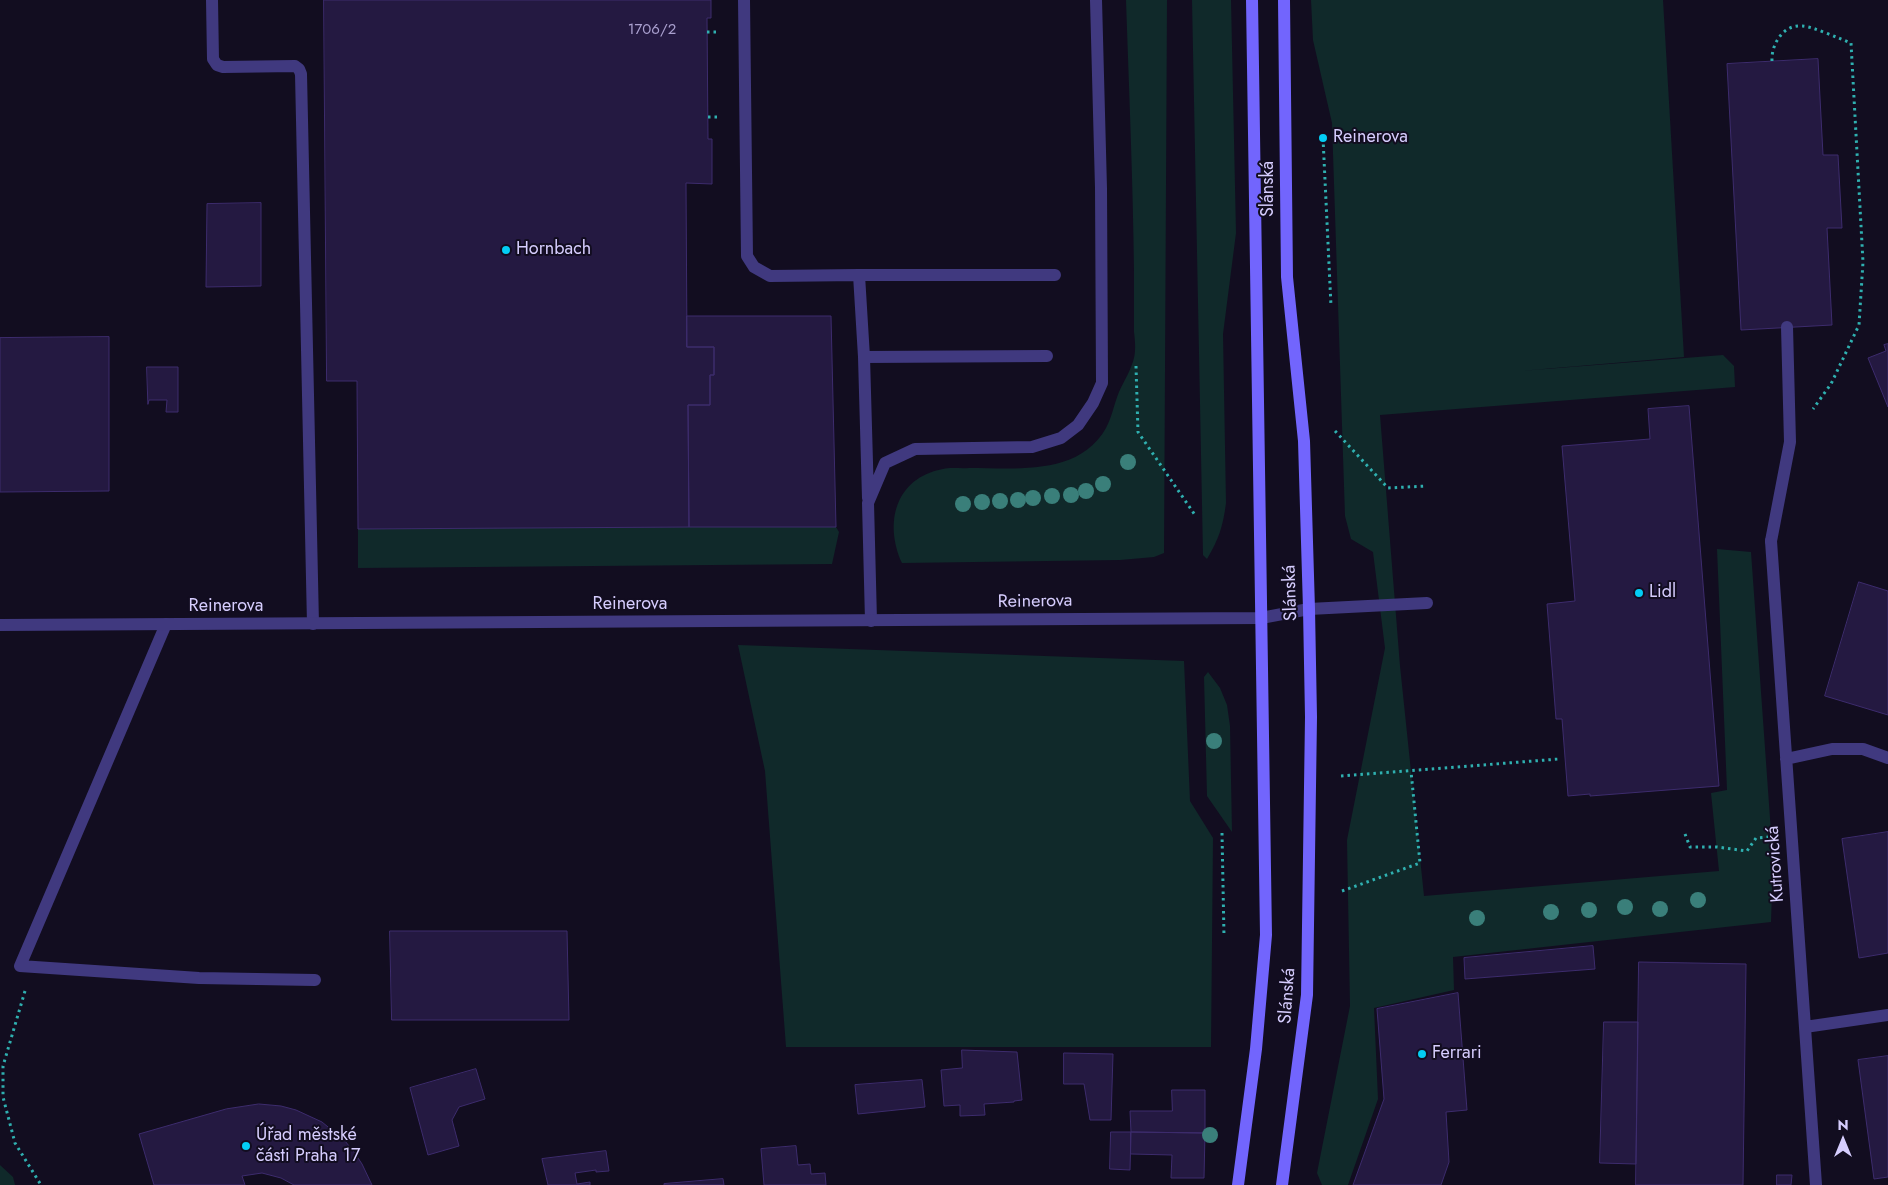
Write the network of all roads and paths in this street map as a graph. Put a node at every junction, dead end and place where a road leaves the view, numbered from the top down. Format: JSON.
{"nodes":[{"id":1,"x":212,"y":0,"type":"edge"},
{"id":2,"x":744,"y":0,"type":"edge"},
{"id":3,"x":1096,"y":0,"type":"edge"},
{"id":4,"x":1252,"y":0,"type":"edge"},
{"id":5,"x":1284,"y":0,"type":"edge"},
{"id":6,"x":707,"y":32,"type":"dead end"},
{"id":7,"x":721,"y":32,"type":"dead end"},
{"id":8,"x":1772,"y":61,"type":"dead end"},
{"id":9,"x":708,"y":117,"type":"dead end"},
{"id":10,"x":720,"y":117,"type":"dead end"},
{"id":11,"x":1323,"y":138,"type":"dead end"},
{"id":12,"x":859,"y":275,"type":"junction"},
{"id":13,"x":1055,"y":275,"type":"dead end"},
{"id":14,"x":1331,"y":306,"type":"dead end"},
{"id":15,"x":1787,"y":327,"type":"dead end"},
{"id":16,"x":1047,"y":356,"type":"dead end"},
{"id":17,"x":864,"y":357,"type":"junction"},
{"id":18,"x":1136,"y":366,"type":"dead end"},
{"id":19,"x":1335,"y":431,"type":"dead end"},
{"id":20,"x":1790,"y":442,"type":"junction"},
{"id":21,"x":1427,"y":486,"type":"dead end"},
{"id":22,"x":868,"y":503,"type":"junction"},
{"id":23,"x":1195,"y":515,"type":"dead end"},
{"id":24,"x":1427,"y":603,"type":"dead end"},
{"id":25,"x":1310,"y":609,"type":"junction"},
{"id":26,"x":1261,"y":618,"type":"junction"},
{"id":27,"x":871,"y":621,"type":"junction"},
{"id":28,"x":166,"y":624,"type":"junction"},
{"id":29,"x":313,"y":624,"type":"junction"},
{"id":30,"x":0,"y":626,"type":"edge"},
{"id":31,"x":1786,"y":758,"type":"junction"},
{"id":32,"x":1888,"y":758,"type":"edge"},
{"id":33,"x":1559,"y":759,"type":"dead end"},
{"id":34,"x":1411,"y":771,"type":"junction"},
{"id":35,"x":1341,"y":776,"type":"dead end"},
{"id":36,"x":1222,"y":833,"type":"dead end"},
{"id":37,"x":1685,"y":834,"type":"dead end"},
{"id":38,"x":1791,"y":834,"type":"junction"},
{"id":39,"x":1342,"y":891,"type":"dead end"},
{"id":40,"x":1224,"y":937,"type":"dead end"},
{"id":41,"x":32,"y":966,"type":"junction"},
{"id":42,"x":316,"y":980,"type":"dead end"},
{"id":43,"x":1888,"y":1015,"type":"edge"},
{"id":44,"x":1805,"y":1027,"type":"junction"},
{"id":45,"x":42,"y":1185,"type":"edge"},
{"id":46,"x":1238,"y":1185,"type":"edge"},
{"id":47,"x":1282,"y":1185,"type":"edge"},
{"id":48,"x":1816,"y":1185,"type":"edge"}],
"edges":[{"from":1,"to":29,"type":"street"},
{"from":2,"to":12,"type":"street"},
{"from":3,"to":22,"type":"street"},
{"from":4,"to":26,"type":"main road","name":"Slánská"},
{"from":5,"to":25,"type":"main road","name":"Slánská"},
{"from":6,"to":7,"type":"path"},
{"from":8,"to":20,"type":"path"},
{"from":9,"to":10,"type":"path"},
{"from":11,"to":14,"type":"path"},
{"from":12,"to":13,"type":"street"},
{"from":12,"to":17,"type":"street"},
{"from":15,"to":20,"type":"street","name":"Kutrovická"},
{"from":16,"to":17,"type":"street"},
{"from":17,"to":22,"type":"street"},
{"from":18,"to":23,"type":"path"},
{"from":19,"to":21,"type":"path"},
{"from":20,"to":31,"type":"street","name":"Kutrovická"},
{"from":22,"to":27,"type":"street"},
{"from":24,"to":25,"type":"street","name":"Reinerova"},
{"from":25,"to":26,"type":"street","name":"Reinerova"},
{"from":25,"to":47,"type":"main road","name":"Slánská"},
{"from":26,"to":27,"type":"street","name":"Reinerova"},
{"from":26,"to":46,"type":"main road","name":"Slánská"},
{"from":27,"to":29,"type":"street","name":"Reinerova"},
{"from":28,"to":29,"type":"street","name":"Reinerova"},
{"from":28,"to":30,"type":"street","name":"Reinerova"},
{"from":28,"to":41,"type":"street"},
{"from":31,"to":32,"type":"street"},
{"from":31,"to":38,"type":"street","name":"Kutrovická"},
{"from":33,"to":34,"type":"path"},
{"from":34,"to":35,"type":"path"},
{"from":34,"to":39,"type":"path"},
{"from":36,"to":40,"type":"path"},
{"from":37,"to":38,"type":"path"},
{"from":38,"to":44,"type":"street","name":"Kutrovická"},
{"from":41,"to":42,"type":"street"},
{"from":41,"to":45,"type":"path"},
{"from":43,"to":44,"type":"street"},
{"from":44,"to":48,"type":"street","name":"Kutrovická"}]}
